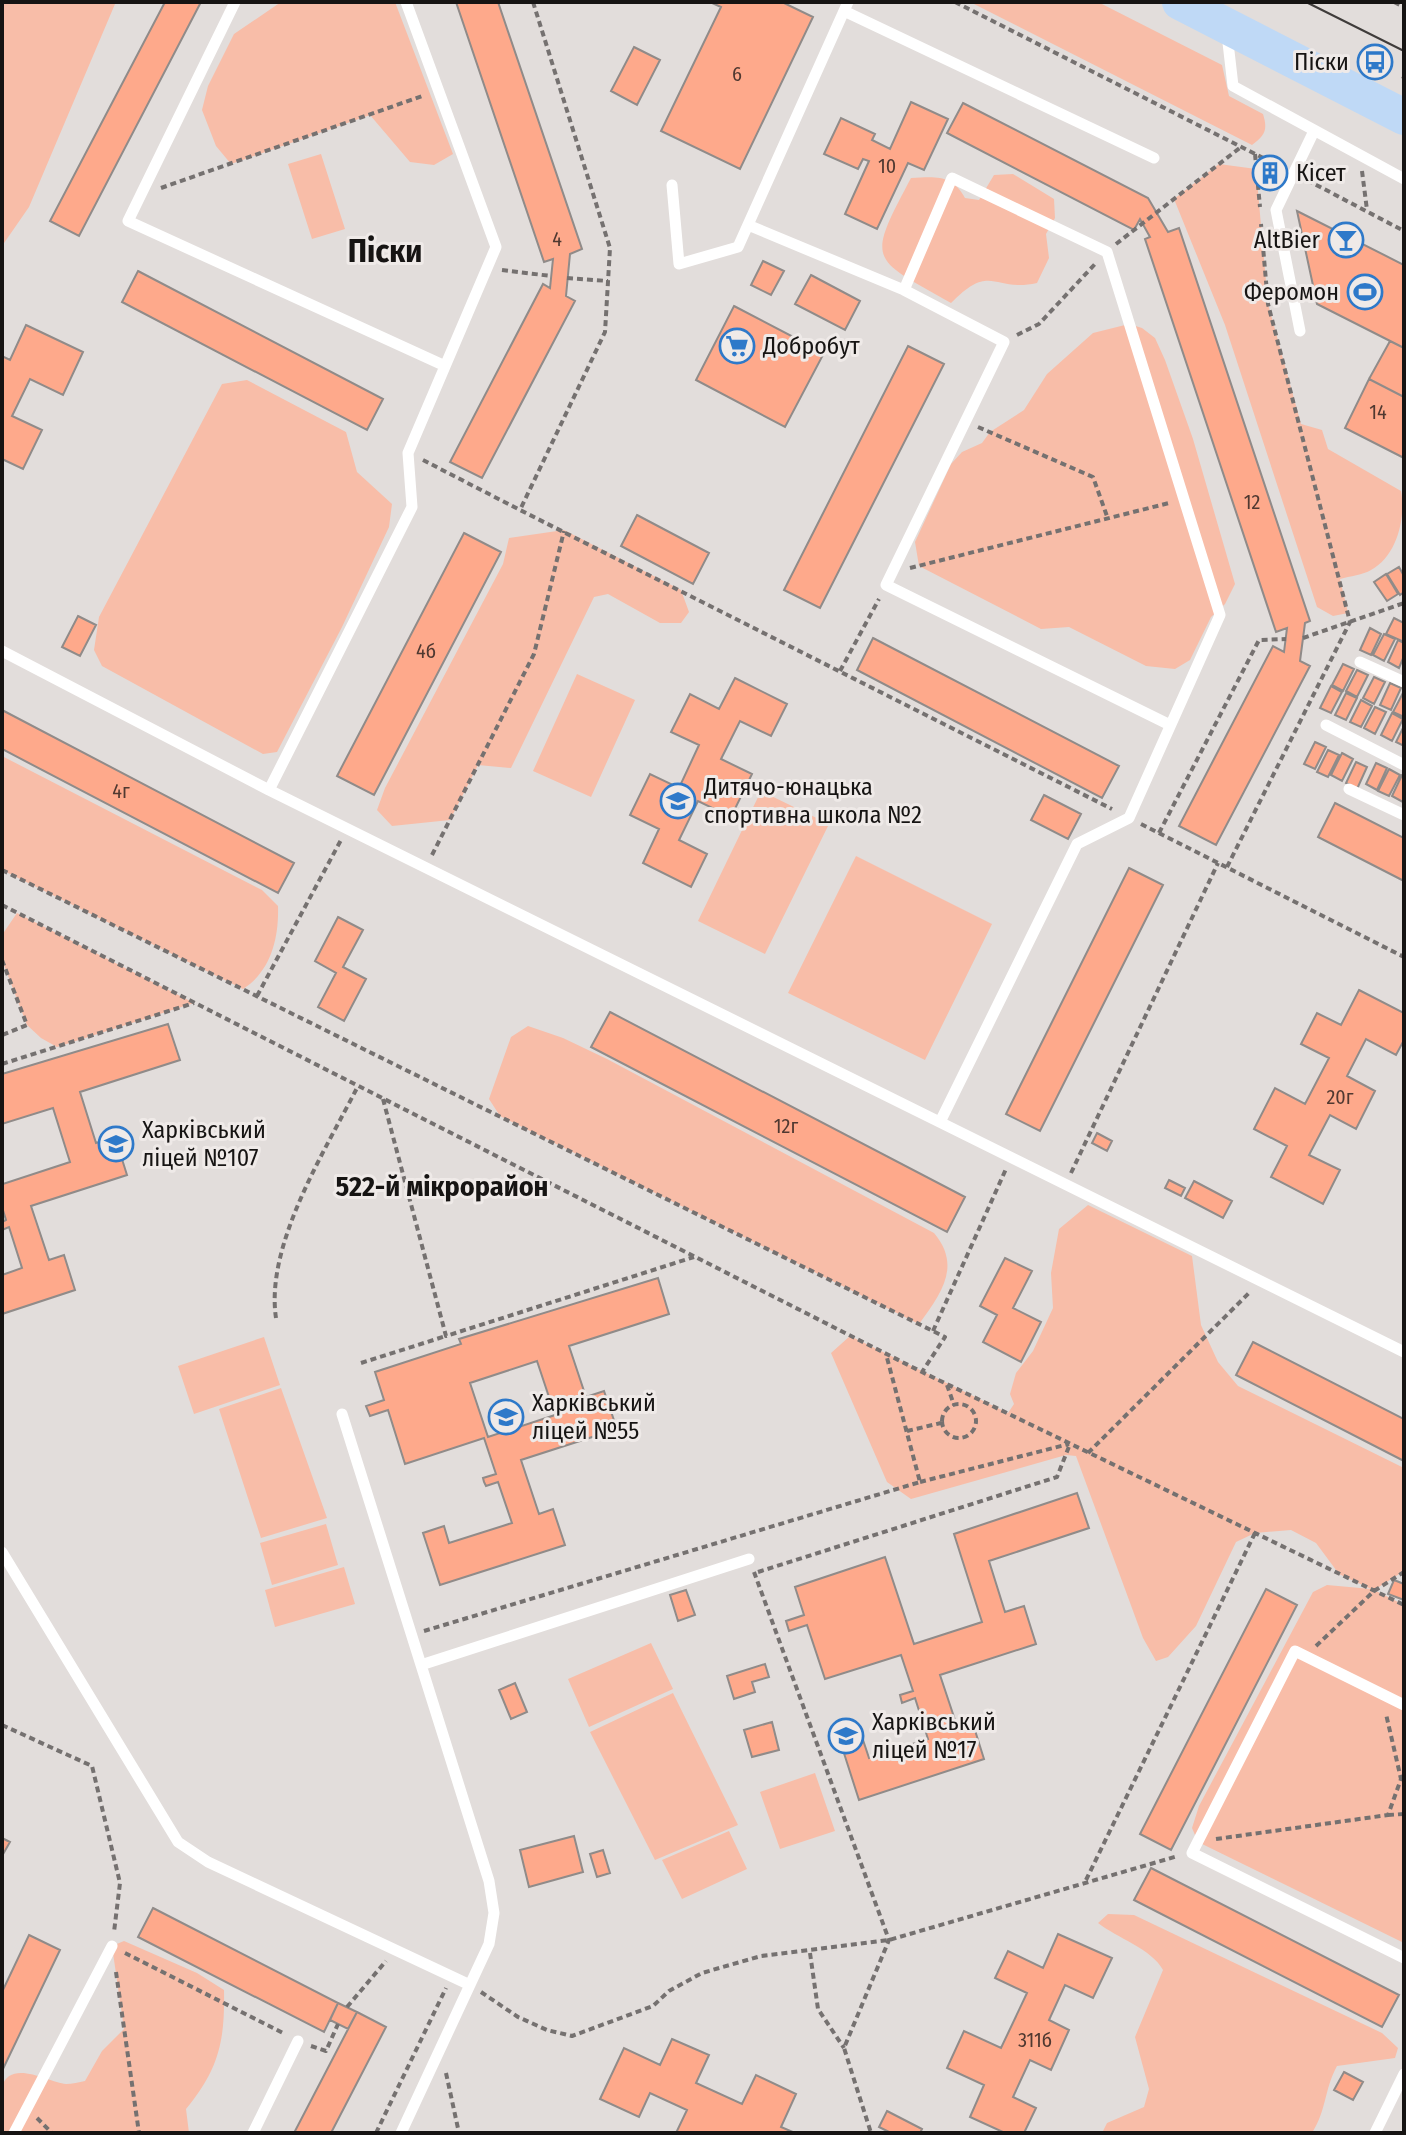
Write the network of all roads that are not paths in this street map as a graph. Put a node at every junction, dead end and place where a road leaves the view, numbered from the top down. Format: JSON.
{"nodes":[{"id":1,"x":235,"y":2,"type":"edge"},
{"id":2,"x":406,"y":2,"type":"edge"},
{"id":3,"x":1180,"y":2,"type":"edge"},
{"id":4,"x":846,"y":7,"type":"edge"},
{"id":5,"x":1226,"y":25,"type":"junction"},
{"id":6,"x":1404,"y":117,"type":"edge"},
{"id":7,"x":1314,"y":131,"type":"junction"},
{"id":8,"x":1154,"y":158,"type":"dead end"},
{"id":9,"x":1404,"y":179,"type":"edge"},
{"id":10,"x":672,"y":185,"type":"dead end"},
{"id":11,"x":748,"y":225,"type":"junction"},
{"id":12,"x":904,"y":290,"type":"junction"},
{"id":13,"x":1300,"y":331,"type":"dead end"},
{"id":14,"x":443,"y":365,"type":"junction"},
{"id":15,"x":2,"y":651,"type":"edge"},
{"id":16,"x":1360,"y":662,"type":"dead end"},
{"id":17,"x":1404,"y":682,"type":"edge"},
{"id":18,"x":1170,"y":725,"type":"junction"},
{"id":19,"x":1326,"y":725,"type":"dead end"},
{"id":20,"x":1404,"y":765,"type":"edge"},
{"id":21,"x":1349,"y":789,"type":"dead end"},
{"id":22,"x":269,"y":790,"type":"junction"},
{"id":23,"x":1404,"y":815,"type":"edge"},
{"id":24,"x":940,"y":1122,"type":"junction"},
{"id":25,"x":1404,"y":1352,"type":"edge"},
{"id":26,"x":342,"y":1414,"type":"dead end"},
{"id":27,"x":2,"y":1552,"type":"edge"},
{"id":28,"x":749,"y":1559,"type":"road end"},
{"id":29,"x":424,"y":1664,"type":"junction"},
{"id":30,"x":1404,"y":1705,"type":"edge"},
{"id":31,"x":112,"y":1946,"type":"road end"},
{"id":32,"x":1404,"y":1958,"type":"edge"},
{"id":33,"x":470,"y":1985,"type":"junction"},
{"id":34,"x":298,"y":2041,"type":"road end"},
{"id":35,"x":1404,"y":2074,"type":"edge"},
{"id":36,"x":14,"y":2133,"type":"edge"},
{"id":37,"x":253,"y":2133,"type":"edge"},
{"id":38,"x":401,"y":2133,"type":"edge"},
{"id":39,"x":1375,"y":2133,"type":"edge"}],
"edges":[{"from":1,"to":14,"type":"lane"},
{"from":2,"to":14,"type":"lane"},
{"from":3,"to":5,"type":"main road"},
{"from":4,"to":8,"type":"lane"},
{"from":4,"to":11,"type":"lane"},
{"from":5,"to":6,"type":"main road"},
{"from":5,"to":7,"type":"lane"},
{"from":7,"to":9,"type":"lane"},
{"from":7,"to":13,"type":"lane"},
{"from":10,"to":11,"type":"lane"},
{"from":11,"to":12,"type":"lane"},
{"from":12,"to":18,"type":"lane"},
{"from":12,"to":18,"type":"lane"},
{"from":14,"to":22,"type":"lane"},
{"from":15,"to":22,"type":"lane"},
{"from":16,"to":17,"type":"lane"},
{"from":18,"to":24,"type":"lane"},
{"from":19,"to":20,"type":"lane"},
{"from":21,"to":23,"type":"lane"},
{"from":22,"to":24,"type":"lane"},
{"from":24,"to":25,"type":"lane"},
{"from":26,"to":29,"type":"lane"},
{"from":27,"to":33,"type":"lane"},
{"from":28,"to":29,"type":"lane"},
{"from":29,"to":33,"type":"lane"},
{"from":30,"to":32,"type":"lane"},
{"from":31,"to":36,"type":"lane"},
{"from":33,"to":38,"type":"lane"},
{"from":34,"to":37,"type":"lane"},
{"from":35,"to":39,"type":"lane"}]}
